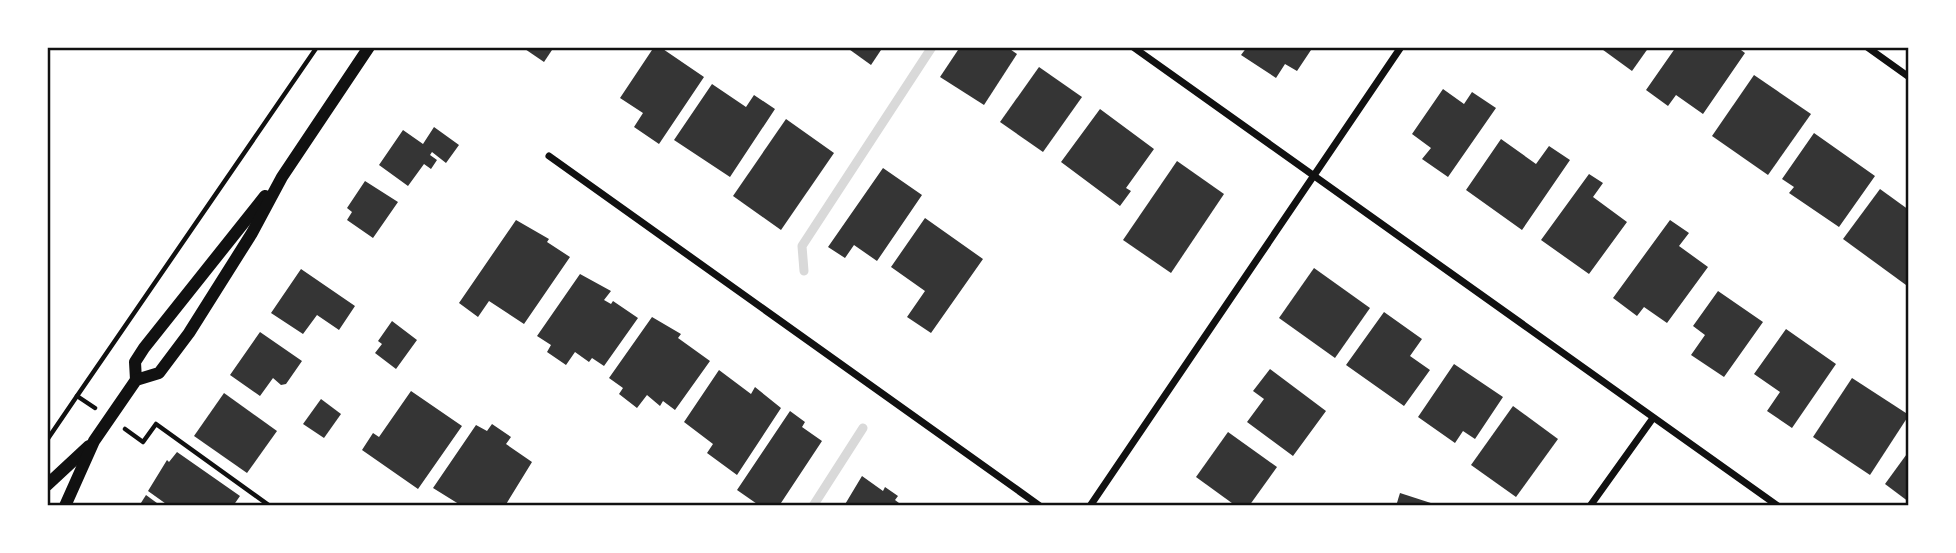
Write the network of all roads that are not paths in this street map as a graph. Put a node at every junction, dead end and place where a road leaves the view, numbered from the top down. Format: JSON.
{"nodes":[{"id":1,"x":369,"y":47,"type":"edge"},
{"id":2,"x":1133,"y":47,"type":"edge"},
{"id":3,"x":1401,"y":47,"type":"edge"},
{"id":4,"x":1867,"y":47,"type":"edge"},
{"id":5,"x":1909,"y":77,"type":"edge"},
{"id":6,"x":549,"y":156,"type":"dead end"},
{"id":7,"x":282,"y":177,"type":"junction"},
{"id":8,"x":1314,"y":177,"type":"junction"},
{"id":9,"x":136,"y":380,"type":"junction"},
{"id":10,"x":1653,"y":418,"type":"junction"},
{"id":11,"x":94,"y":441,"type":"junction"},
{"id":12,"x":47,"y":485,"type":"edge"},
{"id":13,"x":65,"y":506,"type":"edge"},
{"id":14,"x":1040,"y":506,"type":"edge"},
{"id":15,"x":1090,"y":506,"type":"edge"},
{"id":16,"x":1590,"y":506,"type":"edge"},
{"id":17,"x":1778,"y":506,"type":"edge"}],
"edges":[{"from":1,"to":7,"type":"street"},
{"from":2,"to":8,"type":"street"},
{"from":3,"to":8,"type":"street"},
{"from":4,"to":5,"type":"street"},
{"from":6,"to":14,"type":"street"},
{"from":7,"to":9,"type":"street"},
{"from":7,"to":9,"type":"street"},
{"from":8,"to":10,"type":"street"},
{"from":8,"to":15,"type":"street"},
{"from":9,"to":11,"type":"street"},
{"from":10,"to":16,"type":"street"},
{"from":10,"to":17,"type":"street"},
{"from":11,"to":12,"type":"street"},
{"from":11,"to":13,"type":"street"}]}
